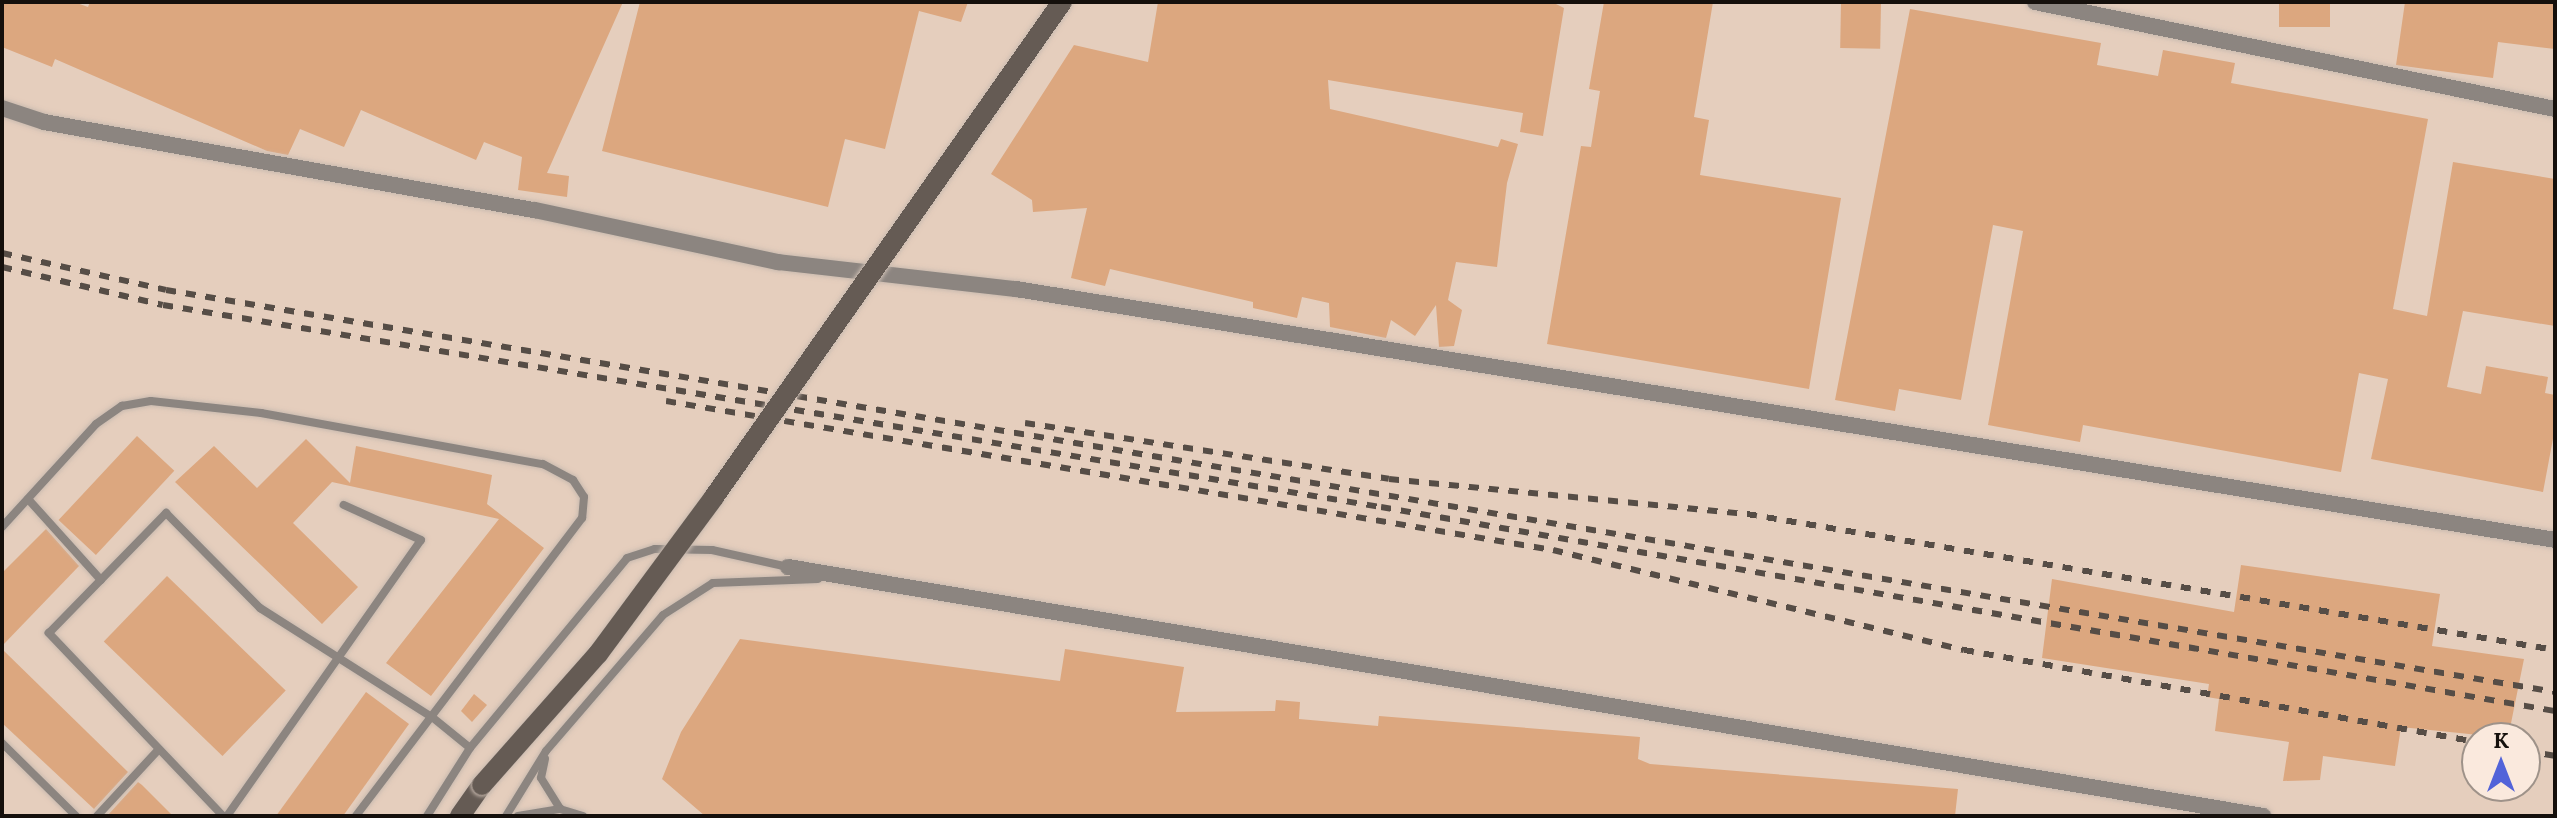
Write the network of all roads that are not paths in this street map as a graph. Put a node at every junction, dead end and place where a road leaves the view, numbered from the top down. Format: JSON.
{"nodes":[{"id":1,"x":1062,"y":2,"type":"edge"},
{"id":2,"x":2035,"y":2,"type":"edge"},
{"id":3,"x":2,"y":108,"type":"edge"},
{"id":4,"x":2555,"y":109,"type":"edge"},
{"id":5,"x":28,"y":499,"type":"junction"},
{"id":6,"x":344,"y":505,"type":"dead end"},
{"id":7,"x":2,"y":527,"type":"edge"},
{"id":8,"x":2555,"y":540,"type":"edge"},
{"id":9,"x":788,"y":567,"type":"joint"},
{"id":10,"x":852,"y":578,"type":"junction"},
{"id":11,"x":101,"y":580,"type":"junction"},
{"id":12,"x":337,"y":661,"type":"junction"},
{"id":13,"x":432,"y":717,"type":"junction"},
{"id":14,"x":2,"y":743,"type":"edge"},
{"id":15,"x":470,"y":748,"type":"junction"},
{"id":16,"x":159,"y":749,"type":"junction"},
{"id":17,"x":546,"y":751,"type":"junction"},
{"id":18,"x":560,"y":809,"type":"junction"},
{"id":19,"x":461,"y":813,"type":"edge"},
{"id":20,"x":76,"y":816,"type":"edge"},
{"id":21,"x":97,"y":816,"type":"edge"},
{"id":22,"x":225,"y":816,"type":"edge"},
{"id":23,"x":356,"y":816,"type":"edge"},
{"id":24,"x":427,"y":816,"type":"edge"},
{"id":25,"x":506,"y":816,"type":"edge"},
{"id":26,"x":518,"y":816,"type":"edge"},
{"id":27,"x":583,"y":816,"type":"edge"},
{"id":28,"x":2263,"y":816,"type":"edge"}],
"edges":[{"from":1,"to":19,"type":"street","bridge":true},
{"from":2,"to":4,"type":"street"},
{"from":3,"to":8,"type":"street"},
{"from":5,"to":7,"type":"lane"},
{"from":5,"to":11,"type":"lane"},
{"from":5,"to":13,"type":"lane"},
{"from":6,"to":12,"type":"lane"},
{"from":9,"to":10,"type":"street"},
{"from":9,"to":15,"type":"lane"},
{"from":10,"to":17,"type":"lane"},
{"from":10,"to":28,"type":"street"},
{"from":11,"to":12,"type":"lane"},
{"from":11,"to":16,"type":"lane"},
{"from":12,"to":13,"type":"lane"},
{"from":12,"to":22,"type":"lane"},
{"from":13,"to":15,"type":"lane"},
{"from":13,"to":23,"type":"lane"},
{"from":14,"to":20,"type":"lane"},
{"from":15,"to":24,"type":"lane"},
{"from":16,"to":21,"type":"lane"},
{"from":16,"to":22,"type":"lane"},
{"from":17,"to":18,"type":"lane"},
{"from":17,"to":25,"type":"lane"},
{"from":18,"to":26,"type":"lane"},
{"from":18,"to":27,"type":"lane"}]}
